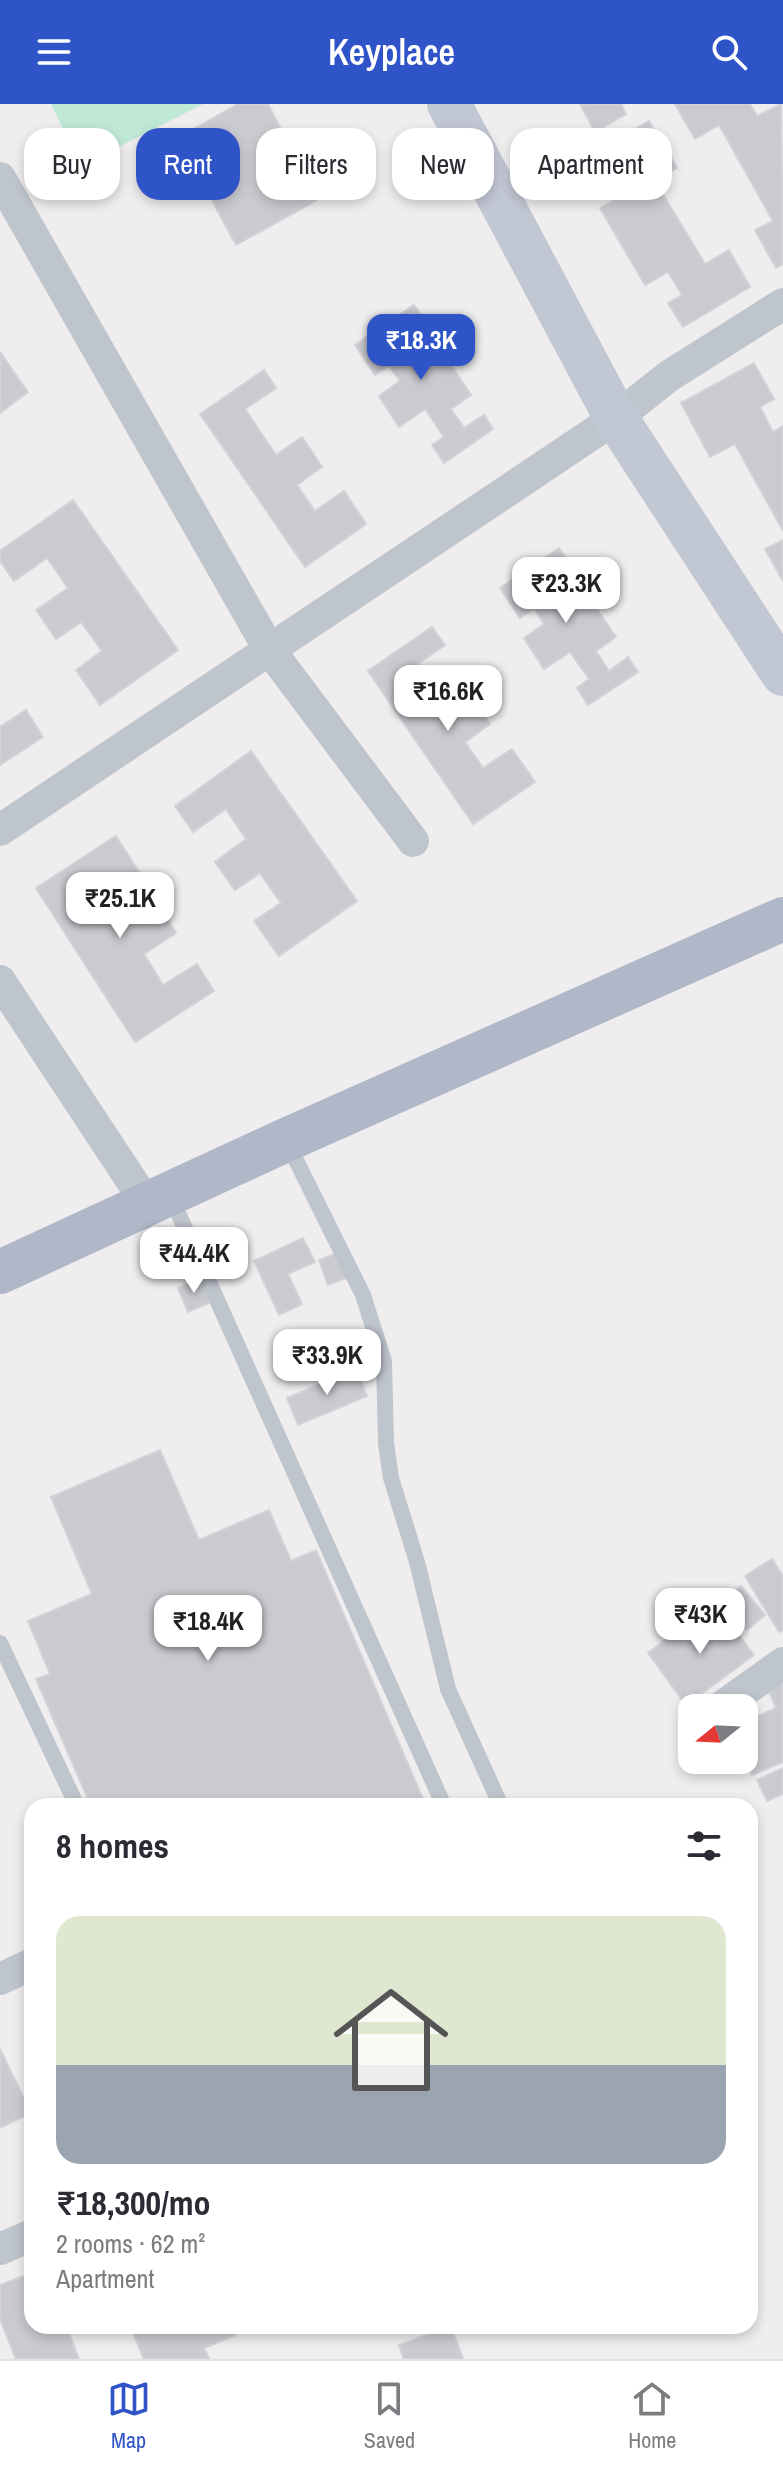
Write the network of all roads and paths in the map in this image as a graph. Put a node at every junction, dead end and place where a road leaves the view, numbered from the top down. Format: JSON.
{"nodes":[{"id":1,"x":449,"y":104,"type":"edge"},
{"id":2,"x":0,"y":178,"type":"edge"},
{"id":3,"x":783,"y":304,"type":"edge"},
{"id":4,"x":616,"y":418,"type":"junction"},
{"id":5,"x":269,"y":649,"type":"junction"},
{"id":6,"x":783,"y":674,"type":"edge"},
{"id":7,"x":0,"y":830,"type":"edge"},
{"id":8,"x":413,"y":841,"type":"dead end"},
{"id":9,"x":783,"y":919,"type":"edge"},
{"id":10,"x":0,"y":981,"type":"edge"},
{"id":11,"x":286,"y":1140,"type":"junction"},
{"id":12,"x":158,"y":1199,"type":"junction"},
{"id":13,"x":0,"y":1272,"type":"edge"},
{"id":14,"x":0,"y":1643,"type":"edge"},
{"id":15,"x":783,"y":1663,"type":"edge"},
{"id":16,"x":740,"y":1694,"type":"edge"},
{"id":17,"x":73,"y":1798,"type":"edge"},
{"id":18,"x":440,"y":1798,"type":"edge"},
{"id":19,"x":497,"y":1798,"type":"edge"},
{"id":20,"x":24,"y":1968,"type":"edge"},
{"id":21,"x":0,"y":1979,"type":"edge"},
{"id":22,"x":24,"y":2238,"type":"edge"},
{"id":23,"x":0,"y":2249,"type":"edge"}],
"edges":[{"from":1,"to":4,"type":"street"},
{"from":2,"to":5,"type":"street"},
{"from":3,"to":4,"type":"street"},
{"from":4,"to":5,"type":"street"},
{"from":4,"to":6,"type":"street"},
{"from":5,"to":7,"type":"street"},
{"from":5,"to":8,"type":"street"},
{"from":9,"to":11,"type":"main road"},
{"from":10,"to":12,"type":"street"},
{"from":11,"to":12,"type":"main road"},
{"from":11,"to":19,"type":"lane"},
{"from":12,"to":13,"type":"main road"},
{"from":12,"to":18,"type":"lane"},
{"from":14,"to":17,"type":"lane"},
{"from":15,"to":16,"type":"street"},
{"from":20,"to":21,"type":"street"},
{"from":22,"to":23,"type":"street"}]}
